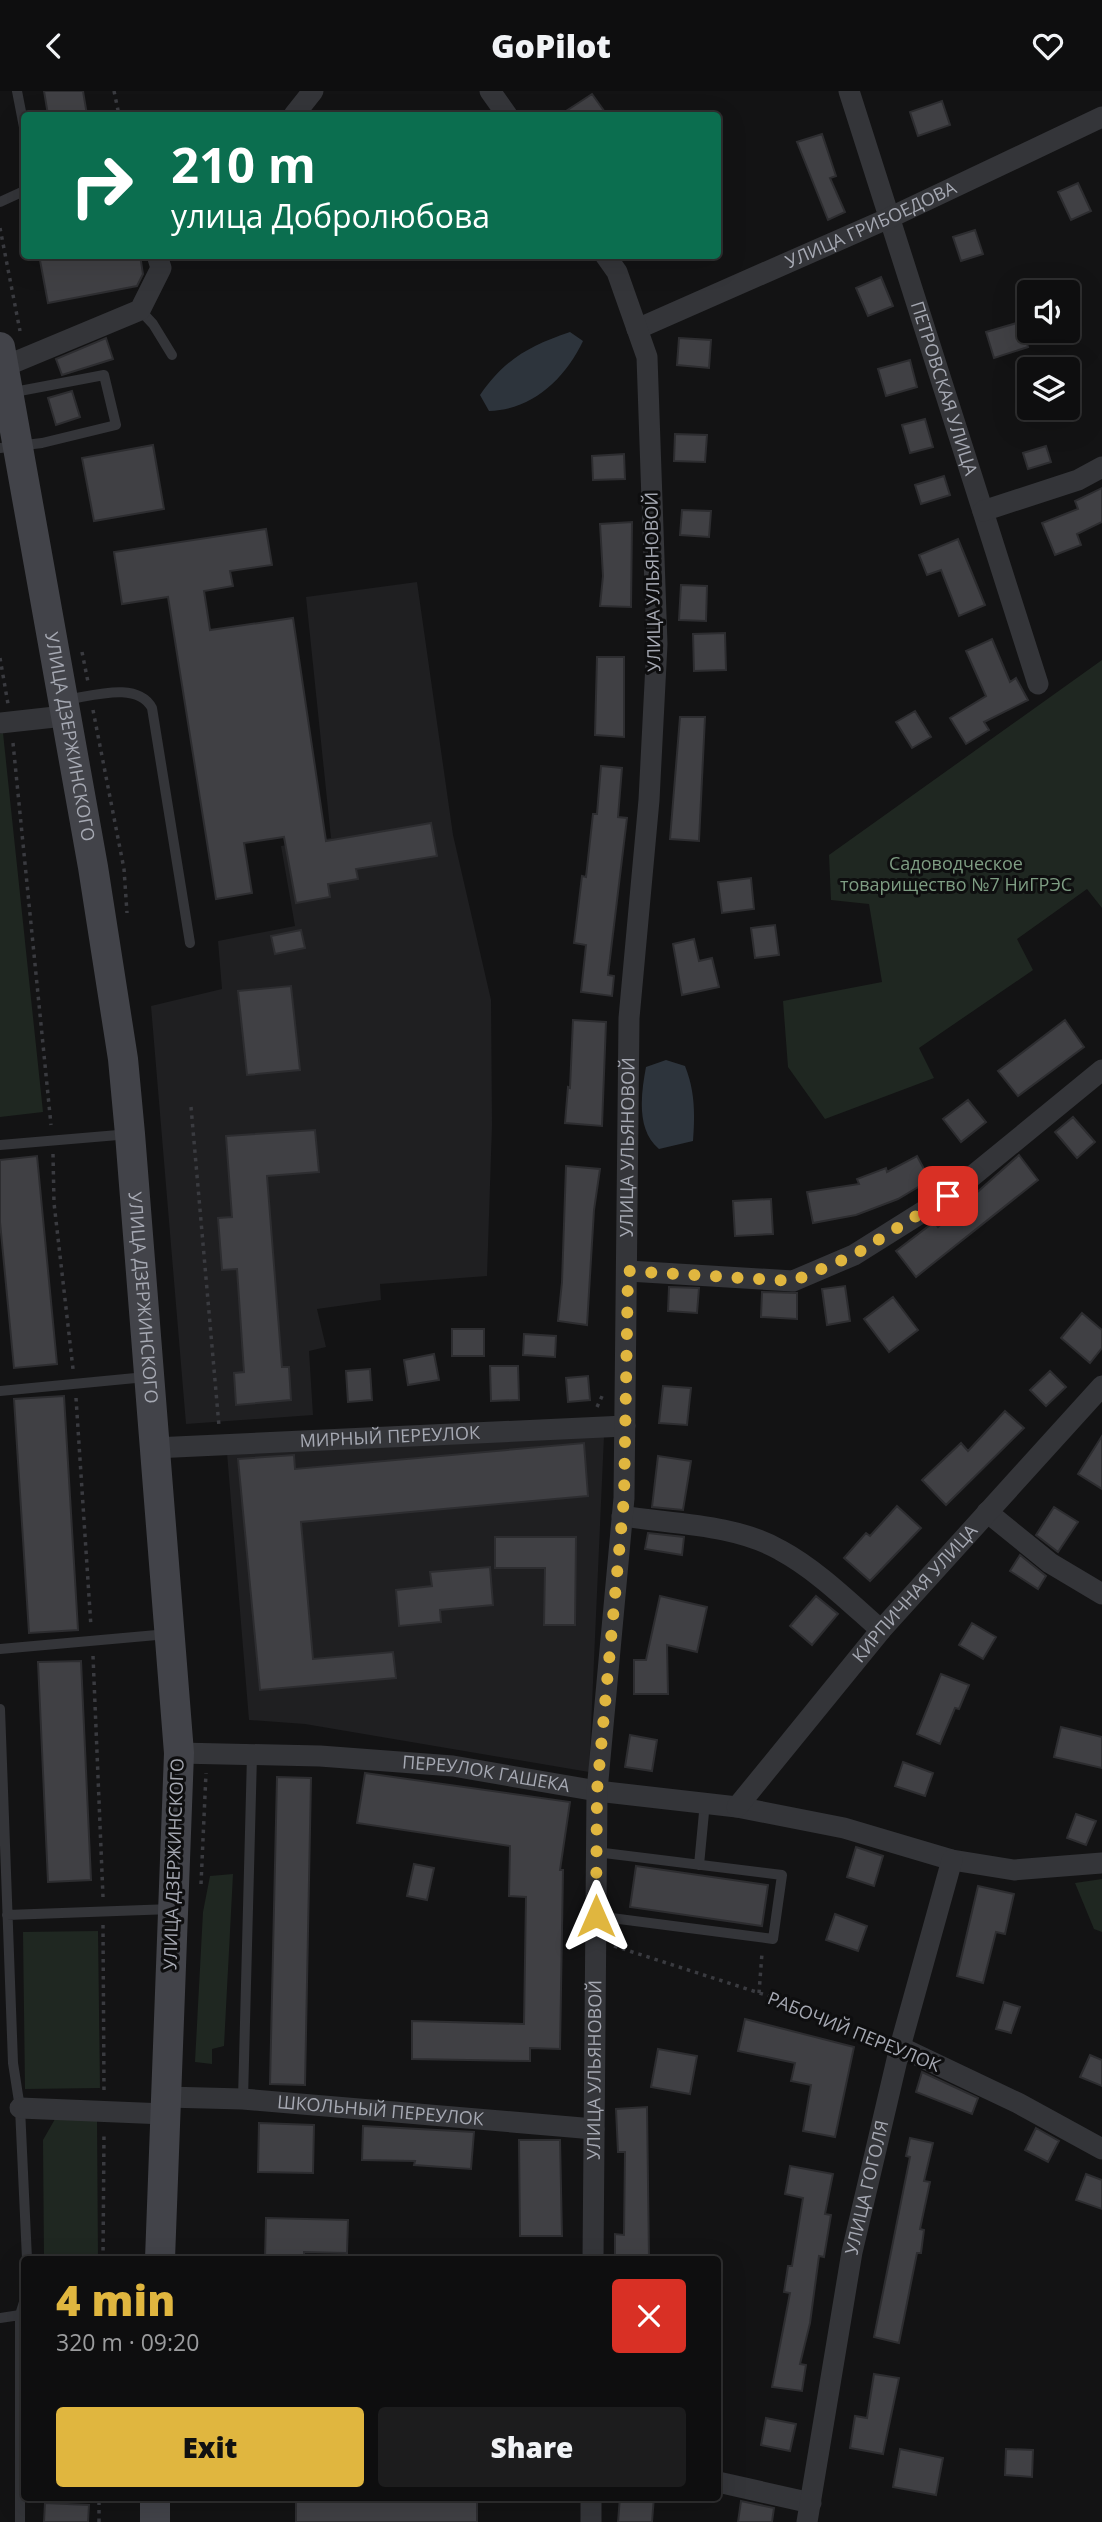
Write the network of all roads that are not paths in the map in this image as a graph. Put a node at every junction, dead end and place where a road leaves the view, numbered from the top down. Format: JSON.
{"nodes":[{"id":1,"x":17,"y":91,"type":"edge"},
{"id":2,"x":313,"y":91,"type":"edge"},
{"id":3,"x":490,"y":91,"type":"edge"},
{"id":4,"x":849,"y":91,"type":"edge"},
{"id":5,"x":21,"y":112,"type":"edge"},
{"id":6,"x":296,"y":112,"type":"edge"},
{"id":7,"x":505,"y":112,"type":"edge"},
{"id":8,"x":1102,"y":117,"type":"edge"},
{"id":9,"x":21,"y":192,"type":"edge"},
{"id":10,"x":0,"y":202,"type":"edge"},
{"id":11,"x":889,"y":218,"type":"junction"},
{"id":12,"x":158,"y":259,"type":"edge"},
{"id":13,"x":608,"y":259,"type":"edge"},
{"id":14,"x":140,"y":310,"type":"junction"},
{"id":15,"x":637,"y":329,"type":"junction"},
{"id":16,"x":172,"y":355,"type":"dead end"},
{"id":17,"x":4,"y":369,"type":"edge"},
{"id":18,"x":8,"y":446,"type":"edge"},
{"id":19,"x":1102,"y":467,"type":"edge"},
{"id":20,"x":983,"y":512,"type":"junction"},
{"id":21,"x":1038,"y":684,"type":"dead end"},
{"id":22,"x":63,"y":708,"type":"junction"},
{"id":23,"x":6,"y":722,"type":"edge"},
{"id":24,"x":190,"y":943,"type":"dead end"},
{"id":25,"x":1102,"y":1070,"type":"edge"},
{"id":26,"x":130,"y":1135,"type":"junction"},
{"id":27,"x":0,"y":1145,"type":"edge"},
{"id":28,"x":628,"y":1271,"type":"junction"},
{"id":29,"x":149,"y":1377,"type":"junction"},
{"id":30,"x":1102,"y":1386,"type":"edge"},
{"id":31,"x":0,"y":1391,"type":"edge"},
{"id":32,"x":625,"y":1426,"type":"junction"},
{"id":33,"x":155,"y":1448,"type":"junction"},
{"id":34,"x":987,"y":1512,"type":"junction"},
{"id":35,"x":622,"y":1516,"type":"junction"},
{"id":36,"x":1102,"y":1594,"type":"edge"},
{"id":37,"x":881,"y":1630,"type":"junction"},
{"id":38,"x":171,"y":1634,"type":"junction"},
{"id":39,"x":0,"y":1649,"type":"edge"},
{"id":40,"x":0,"y":1709,"type":"edge"},
{"id":41,"x":179,"y":1753,"type":"junction"},
{"id":42,"x":252,"y":1755,"type":"junction"},
{"id":43,"x":597,"y":1791,"type":"junction"},
{"id":44,"x":705,"y":1803,"type":"junction"},
{"id":45,"x":737,"y":1807,"type":"junction"},
{"id":46,"x":2,"y":1822,"type":"edge"},
{"id":47,"x":596,"y":1852,"type":"junction"},
{"id":48,"x":952,"y":1860,"type":"junction"},
{"id":49,"x":1102,"y":1863,"type":"edge"},
{"id":50,"x":699,"y":1865,"type":"junction"},
{"id":51,"x":172,"y":1909,"type":"junction"},
{"id":52,"x":7,"y":1915,"type":"junction"},
{"id":53,"x":596,"y":1916,"type":"junction"},
{"id":54,"x":900,"y":2047,"type":"junction"},
{"id":55,"x":13,"y":2063,"type":"junction"},
{"id":56,"x":0,"y":2064,"type":"edge"},
{"id":57,"x":243,"y":2099,"type":"junction"},
{"id":58,"x":166,"y":2105,"type":"junction"},
{"id":59,"x":20,"y":2108,"type":"junction"},
{"id":60,"x":594,"y":2129,"type":"junction"},
{"id":61,"x":1102,"y":2149,"type":"edge"},
{"id":62,"x":27,"y":2256,"type":"edge"},
{"id":63,"x":160,"y":2256,"type":"edge"},
{"id":64,"x":593,"y":2256,"type":"edge"},
{"id":65,"x":21,"y":2312,"type":"edge"},
{"id":66,"x":20,"y":2315,"type":"junction"},
{"id":67,"x":0,"y":2318,"type":"edge"},
{"id":68,"x":21,"y":2372,"type":"edge"},
{"id":69,"x":721,"y":2482,"type":"edge"},
{"id":70,"x":22,"y":2501,"type":"edge"},
{"id":71,"x":155,"y":2501,"type":"edge"},
{"id":72,"x":591,"y":2501,"type":"edge"},
{"id":73,"x":809,"y":2513,"type":"edge"},
{"id":74,"x":20,"y":2522,"type":"edge"},
{"id":75,"x":155,"y":2522,"type":"edge"},
{"id":76,"x":591,"y":2522,"type":"edge"}],
"edges":[{"from":1,"to":5,"type":"lane"},
{"from":2,"to":6,"type":"street"},
{"from":3,"to":7,"type":"street"},
{"from":4,"to":11,"type":"street","name":"ПЕТРОВСКАЯ УЛИЦА"},
{"from":8,"to":11,"type":"street","name":"УЛИЦА ГРИБОЕДОВА"},
{"from":9,"to":10,"type":"lane"},
{"from":11,"to":15,"type":"street","name":"УЛИЦА ГРИБОЕДОВА"},
{"from":11,"to":20,"type":"street","name":"ПЕТРОВСКАЯ УЛИЦА"},
{"from":12,"to":14,"type":"street"},
{"from":13,"to":15,"type":"street","name":"УЛИЦА УЛЬЯНОВОЙ"},
{"from":14,"to":16,"type":"lane"},
{"from":14,"to":17,"type":"street"},
{"from":15,"to":28,"type":"street","name":"УЛИЦА УЛЬЯНОВОЙ"},
{"from":17,"to":18,"type":"main road","name":"УЛИЦА ДЗЕРЖИНСКОГО"},
{"from":17,"to":18,"type":"lane"},
{"from":18,"to":22,"type":"main road","name":"УЛИЦА ДЗЕРЖИНСКОГО"},
{"from":19,"to":20,"type":"street"},
{"from":20,"to":21,"type":"street","name":"ПЕТРОВСКАЯ УЛИЦА"},
{"from":22,"to":23,"type":"street"},
{"from":22,"to":24,"type":"lane"},
{"from":22,"to":26,"type":"main road","name":"УЛИЦА ДЗЕРЖИНСКОГО"},
{"from":25,"to":28,"type":"street"},
{"from":26,"to":27,"type":"lane"},
{"from":26,"to":29,"type":"main road","name":"УЛИЦА ДЗЕРЖИНСКОГО"},
{"from":28,"to":32,"type":"street","name":"УЛИЦА УЛЬЯНОВОЙ"},
{"from":29,"to":31,"type":"lane"},
{"from":29,"to":33,"type":"main road","name":"УЛИЦА ДЗЕРЖИНСКОГО"},
{"from":30,"to":34,"type":"street","name":"КИРПИЧНАЯ УЛИЦА"},
{"from":32,"to":33,"type":"street","name":"МИРНЫЙ ПЕРЕУЛОК"},
{"from":32,"to":35,"type":"street","name":"УЛИЦА УЛЬЯНОВОЙ"},
{"from":33,"to":38,"type":"main road","name":"УЛИЦА ДЗЕРЖИНСКОГО"},
{"from":34,"to":36,"type":"street"},
{"from":34,"to":37,"type":"street","name":"КИРПИЧНАЯ УЛИЦА"},
{"from":35,"to":37,"type":"street"},
{"from":35,"to":43,"type":"street","name":"УЛИЦА УЛЬЯНОВОЙ"},
{"from":37,"to":45,"type":"street","name":"КИРПИЧНАЯ УЛИЦА"},
{"from":38,"to":39,"type":"lane"},
{"from":38,"to":41,"type":"main road","name":"УЛИЦА ДЗЕРЖИНСКОГО"},
{"from":40,"to":46,"type":"lane"},
{"from":41,"to":42,"type":"street","name":"ПЕРЕУЛОК ГАШЕКА"},
{"from":41,"to":51,"type":"main road","name":"УЛИЦА ДЗЕРЖИНСКОГО"},
{"from":42,"to":43,"type":"street","name":"ПЕРЕУЛОК ГАШЕКА"},
{"from":42,"to":57,"type":"lane"},
{"from":43,"to":44,"type":"street","name":"ПЕРЕУЛОК ГАШЕКА"},
{"from":43,"to":47,"type":"street","name":"УЛИЦА УЛЬЯНОВОЙ"},
{"from":44,"to":45,"type":"street","name":"ПЕРЕУЛОК ГАШЕКА"},
{"from":44,"to":50,"type":"lane"},
{"from":45,"to":48,"type":"street","name":"ПЕРЕУЛОК ГАШЕКА"},
{"from":46,"to":52,"type":"lane"},
{"from":47,"to":50,"type":"lane"},
{"from":47,"to":53,"type":"street","name":"УЛИЦА УЛЬЯНОВОЙ"},
{"from":48,"to":49,"type":"street","name":"ПЕРЕУЛОК ГАШЕКА"},
{"from":48,"to":54,"type":"street","name":"УЛИЦА ГОГОЛЯ"},
{"from":50,"to":53,"type":"lane"},
{"from":51,"to":52,"type":"lane"},
{"from":51,"to":58,"type":"main road","name":"УЛИЦА ДЗЕРЖИНСКОГО"},
{"from":52,"to":55,"type":"lane"},
{"from":53,"to":60,"type":"street","name":"УЛИЦА УЛЬЯНОВОЙ"},
{"from":54,"to":61,"type":"street","name":"РАБОЧИЙ ПЕРЕУЛОК"},
{"from":54,"to":73,"type":"street","name":"УЛИЦА ГОГОЛЯ"},
{"from":55,"to":56,"type":"lane"},
{"from":55,"to":59,"type":"lane"},
{"from":57,"to":58,"type":"street","name":"ШКОЛЬНЫЙ ПЕРЕУЛОК"},
{"from":57,"to":60,"type":"street","name":"ШКОЛЬНЫЙ ПЕРЕУЛОК"},
{"from":58,"to":59,"type":"street","name":"ШКОЛЬНЫЙ ПЕРЕУЛОК"},
{"from":58,"to":63,"type":"main road","name":"УЛИЦА ДЗЕРЖИНСКОГО"},
{"from":59,"to":62,"type":"lane"},
{"from":60,"to":64,"type":"street","name":"УЛИЦА УЛЬЯНОВОЙ"},
{"from":65,"to":66,"type":"lane"},
{"from":66,"to":67,"type":"lane"},
{"from":66,"to":68,"type":"lane"},
{"from":69,"to":73,"type":"street"},
{"from":70,"to":74,"type":"lane"},
{"from":71,"to":75,"type":"main road"},
{"from":72,"to":76,"type":"street"}]}
